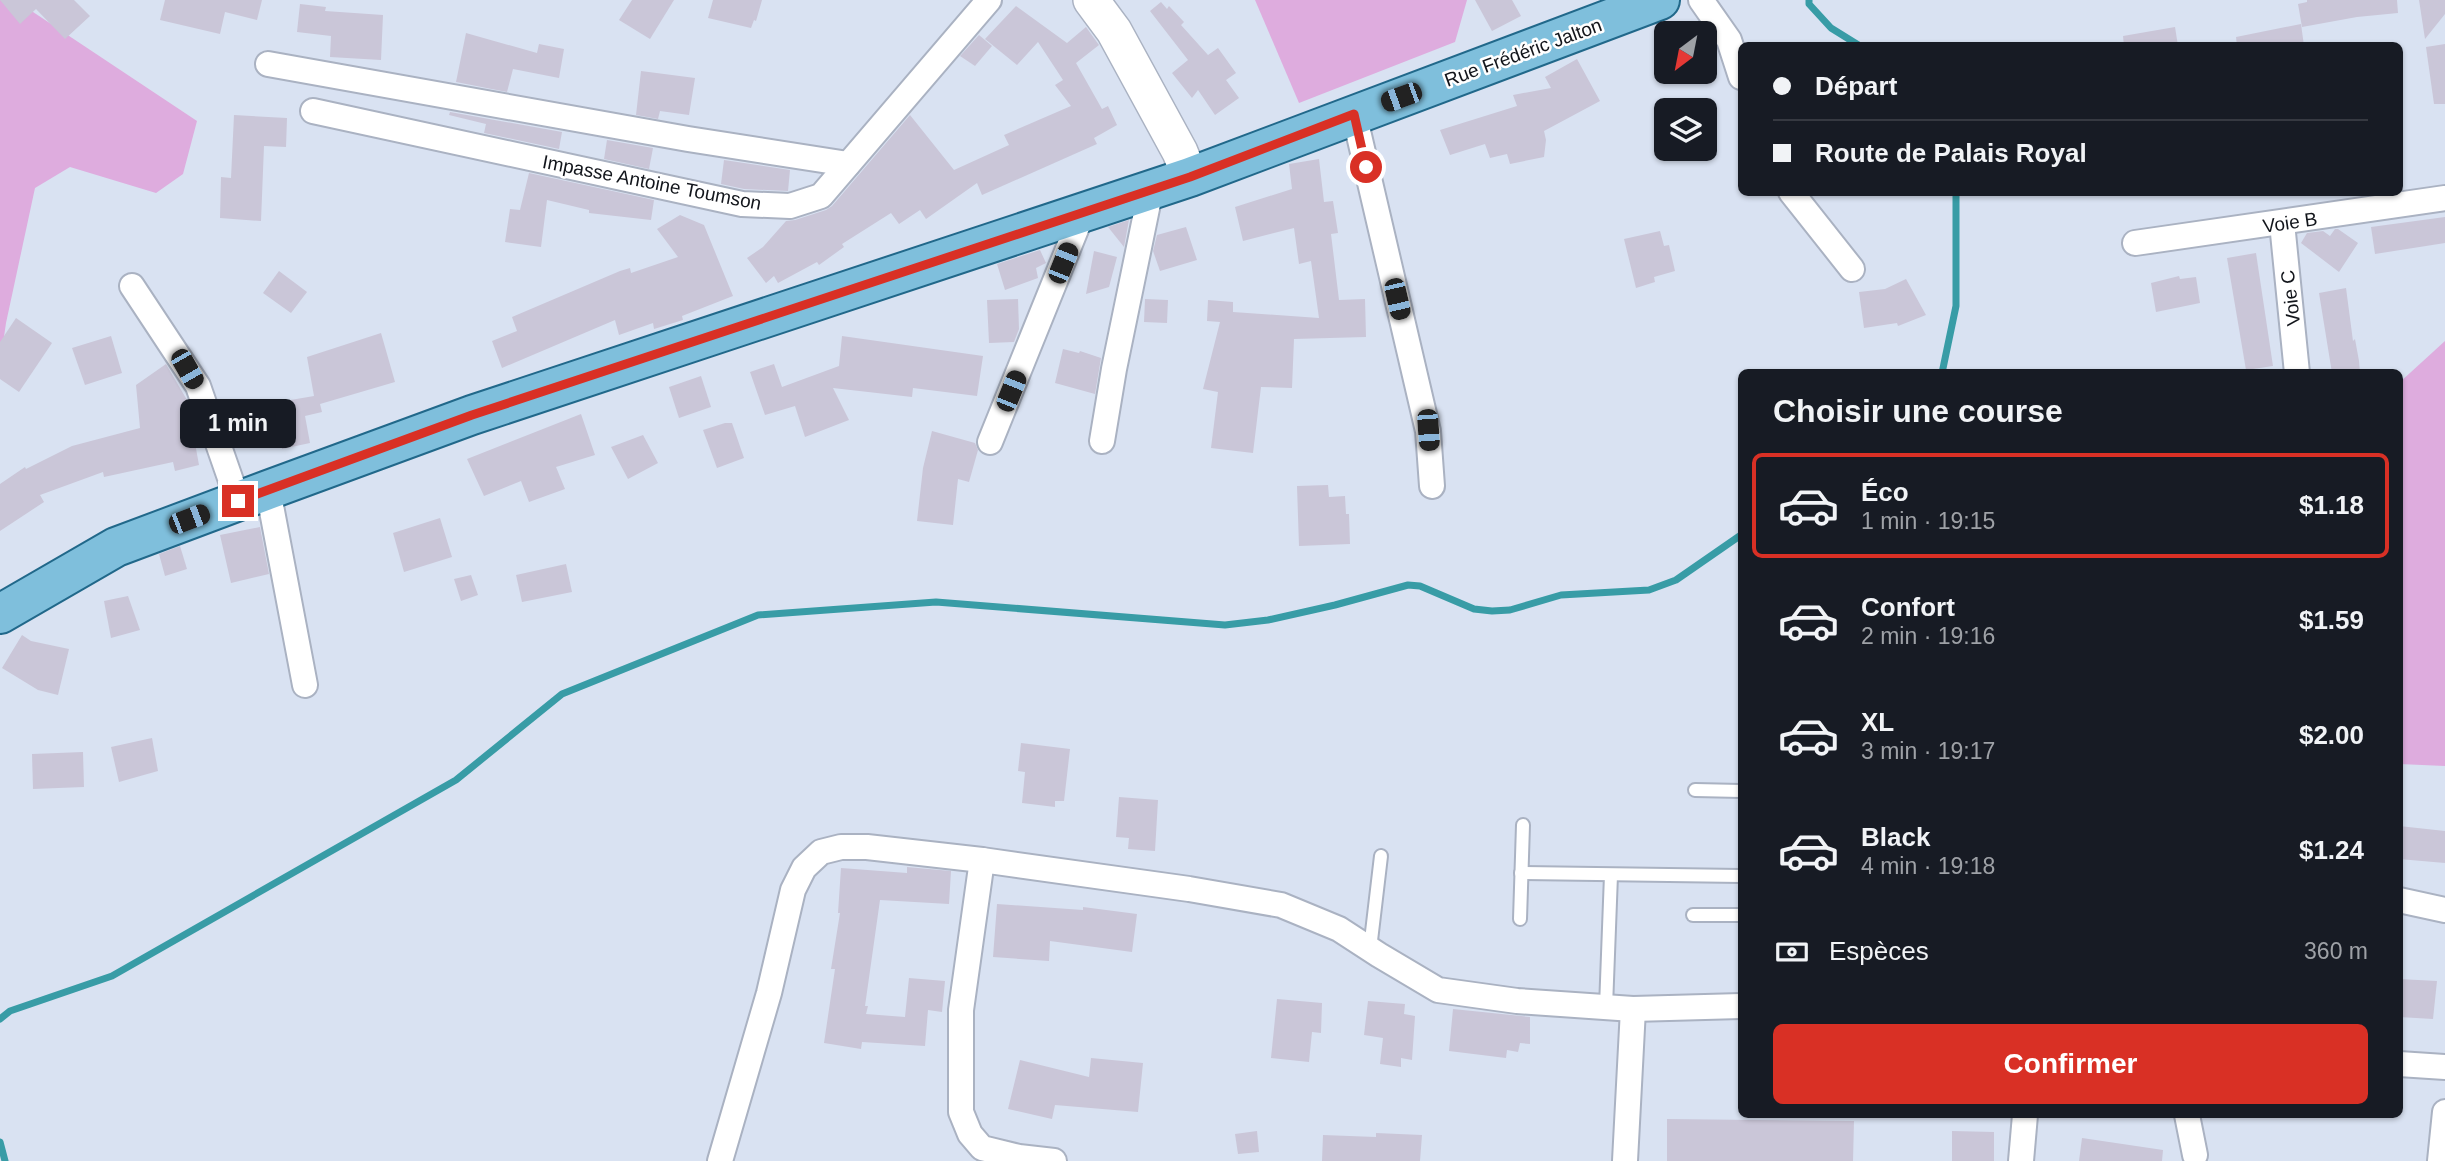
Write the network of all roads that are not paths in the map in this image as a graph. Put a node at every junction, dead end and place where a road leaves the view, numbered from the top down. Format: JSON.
{"nodes":[{"id":1,"x":989,"y":0,"type":"edge"},
{"id":2,"x":1091,"y":0,"type":"edge"},
{"id":3,"x":1660,"y":0,"type":"edge"},
{"id":4,"x":1701,"y":0,"type":"edge"},
{"id":5,"x":268,"y":64,"type":"dead end"},
{"id":6,"x":1738,"y":68,"type":"edge"},
{"id":7,"x":313,"y":111,"type":"dead end"},
{"id":8,"x":1354,"y":114,"type":"junction"},
{"id":9,"x":848,"y":164,"type":"junction"},
{"id":10,"x":1190,"y":177,"type":"junction"},
{"id":11,"x":1151,"y":189,"type":"junction"},
{"id":12,"x":1794,"y":196,"type":"edge"},
{"id":13,"x":2445,"y":198,"type":"edge"},
{"id":14,"x":1083,"y":212,"type":"junction"},
{"id":15,"x":2282,"y":223,"type":"junction"},
{"id":16,"x":2135,"y":243,"type":"dead end"},
{"id":17,"x":1853,"y":270,"type":"dead end"},
{"id":18,"x":132,"y":286,"type":"dead end"},
{"id":19,"x":2298,"y":369,"type":"edge"},
{"id":20,"x":1102,"y":441,"type":"dead end"},
{"id":21,"x":990,"y":442,"type":"dead end"},
{"id":22,"x":1432,"y":486,"type":"dead end"},
{"id":23,"x":253,"y":495,"type":"junction"},
{"id":24,"x":0,"y":614,"type":"edge"},
{"id":25,"x":305,"y":685,"type":"dead end"},
{"id":26,"x":1696,"y":790,"type":"dead end"},
{"id":27,"x":1738,"y":791,"type":"edge"},
{"id":28,"x":1523,"y":825,"type":"dead end"},
{"id":29,"x":1381,"y":856,"type":"dead end"},
{"id":30,"x":982,"y":860,"type":"junction"},
{"id":31,"x":1521,"y":873,"type":"junction"},
{"id":32,"x":1611,"y":875,"type":"junction"},
{"id":33,"x":1738,"y":876,"type":"edge"},
{"id":34,"x":2403,"y":901,"type":"edge"},
{"id":35,"x":2445,"y":910,"type":"edge"},
{"id":36,"x":1693,"y":915,"type":"dead end"},
{"id":37,"x":1738,"y":915,"type":"edge"},
{"id":38,"x":1520,"y":919,"type":"dead end"},
{"id":39,"x":1370,"y":950,"type":"junction"},
{"id":40,"x":1738,"y":1006,"type":"edge"},
{"id":41,"x":1606,"y":1007,"type":"junction"},
{"id":42,"x":1633,"y":1009,"type":"junction"},
{"id":43,"x":2403,"y":1064,"type":"edge"},
{"id":44,"x":2445,"y":1068,"type":"edge"},
{"id":45,"x":2445,"y":1112,"type":"edge"},
{"id":46,"x":2025,"y":1118,"type":"edge"},
{"id":47,"x":2188,"y":1118,"type":"edge"},
{"id":48,"x":2195,"y":1154,"type":"dead end"},
{"id":49,"x":720,"y":1161,"type":"edge"},
{"id":50,"x":1055,"y":1161,"type":"edge"},
{"id":51,"x":1625,"y":1161,"type":"edge"},
{"id":52,"x":2021,"y":1161,"type":"edge"},
{"id":53,"x":2440,"y":1161,"type":"edge"}],
"edges":[{"from":1,"to":9,"type":"street","name":"Impasse Antoine Toumson"},
{"from":2,"to":10,"type":"main road"},
{"from":3,"to":8,"type":"main road","name":"Rue Frédéric Jalton"},
{"from":4,"to":6,"type":"street"},
{"from":5,"to":9,"type":"street"},
{"from":7,"to":9,"type":"street","name":"Impasse Antoine Toumson"},
{"from":8,"to":10,"type":"main road","name":"Rue Frédéric Jalton"},
{"from":8,"to":22,"type":"street"},
{"from":10,"to":11,"type":"main road","name":"Rue Frédéric Jalton"},
{"from":11,"to":14,"type":"main road","name":"Rue Frédéric Jalton"},
{"from":11,"to":20,"type":"street"},
{"from":12,"to":17,"type":"street"},
{"from":13,"to":15,"type":"street","name":"Voie B"},
{"from":14,"to":21,"type":"street"},
{"from":14,"to":23,"type":"main road","name":"Rue Frédéric Jalton"},
{"from":15,"to":16,"type":"street","name":"Voie B"},
{"from":15,"to":19,"type":"street","name":"Voie C"},
{"from":18,"to":23,"type":"street"},
{"from":23,"to":24,"type":"main road","name":"Rue Frédéric Jalton"},
{"from":23,"to":25,"type":"street"},
{"from":26,"to":27,"type":"lane"},
{"from":28,"to":31,"type":"lane"},
{"from":29,"to":39,"type":"lane"},
{"from":30,"to":39,"type":"street"},
{"from":30,"to":49,"type":"street"},
{"from":30,"to":50,"type":"street"},
{"from":31,"to":32,"type":"lane"},
{"from":31,"to":38,"type":"lane"},
{"from":32,"to":33,"type":"lane"},
{"from":32,"to":41,"type":"lane"},
{"from":34,"to":35,"type":"street"},
{"from":36,"to":37,"type":"lane"},
{"from":39,"to":41,"type":"street"},
{"from":40,"to":42,"type":"street"},
{"from":41,"to":42,"type":"street"},
{"from":42,"to":51,"type":"street"},
{"from":43,"to":44,"type":"street"},
{"from":45,"to":53,"type":"street"},
{"from":46,"to":52,"type":"street"},
{"from":47,"to":48,"type":"street"}]}
